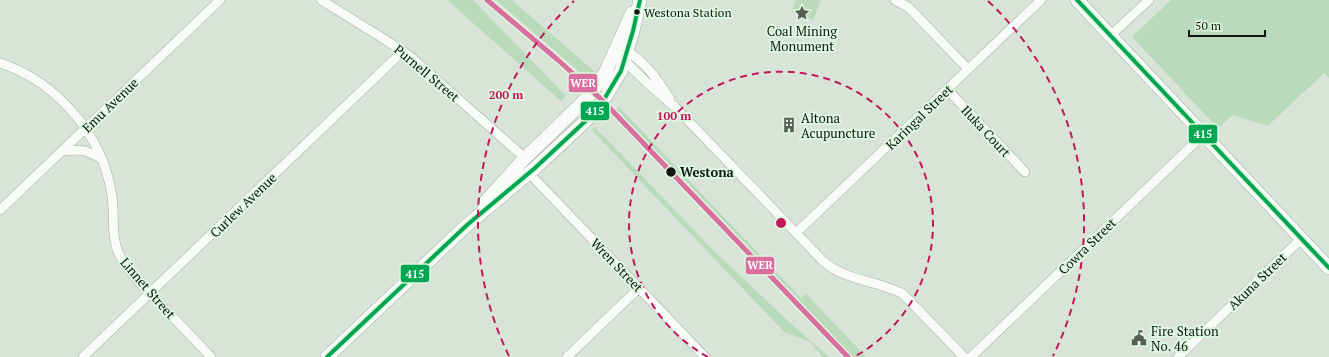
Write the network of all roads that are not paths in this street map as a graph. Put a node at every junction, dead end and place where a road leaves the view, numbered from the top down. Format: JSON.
{"nodes":[{"id":1,"x":220,"y":0,"type":"edge"},
{"id":2,"x":321,"y":0,"type":"edge"},
{"id":3,"x":640,"y":0,"type":"edge"},
{"id":4,"x":895,"y":0,"type":"edge"},
{"id":5,"x":1041,"y":0,"type":"edge"},
{"id":6,"x":1077,"y":0,"type":"edge"},
{"id":7,"x":1149,"y":0,"type":"edge"},
{"id":8,"x":1110,"y":36,"type":"junction"},
{"id":9,"x":614,"y":50,"type":"junction"},
{"id":10,"x":403,"y":51,"type":"junction"},
{"id":11,"x":626,"y":57,"type":"junction"},
{"id":12,"x":0,"y":63,"type":"edge"},
{"id":13,"x":968,"y":69,"type":"junction"},
{"id":14,"x":947,"y":89,"type":"junction"},
{"id":15,"x":86,"y":129,"type":"junction"},
{"id":16,"x":1203,"y":135,"type":"junction"},
{"id":17,"x":62,"y":151,"type":"junction"},
{"id":18,"x":101,"y":158,"type":"junction"},
{"id":19,"x":525,"y":158,"type":"junction"},
{"id":20,"x":529,"y":172,"type":"junction"},
{"id":21,"x":1025,"y":172,"type":"dead end"},
{"id":22,"x":0,"y":210,"type":"edge"},
{"id":23,"x":467,"y":225,"type":"junction"},
{"id":24,"x":796,"y":233,"type":"junction"},
{"id":25,"x":1301,"y":239,"type":"junction"},
{"id":26,"x":1329,"y":268,"type":"edge"},
{"id":27,"x":639,"y":288,"type":"junction"},
{"id":28,"x":150,"y":293,"type":"junction"},
{"id":29,"x":83,"y":357,"type":"edge"},
{"id":30,"x":211,"y":357,"type":"edge"},
{"id":31,"x":327,"y":357,"type":"edge"},
{"id":32,"x":566,"y":357,"type":"edge"},
{"id":33,"x":705,"y":357,"type":"edge"},
{"id":34,"x":964,"y":357,"type":"edge"},
{"id":35,"x":971,"y":357,"type":"edge"},
{"id":36,"x":1178,"y":357,"type":"edge"}],
"edges":[{"from":1,"to":15,"type":"street","name":"Emu Avenue"},
{"from":2,"to":10,"type":"street","name":"Purnell Street"},
{"from":3,"to":9,"type":"main road"},
{"from":3,"to":11,"type":"main road"},
{"from":4,"to":13,"type":"street"},
{"from":5,"to":13,"type":"street","name":"Karingal Street"},
{"from":6,"to":8,"type":"main road"},
{"from":7,"to":8,"type":"street"},
{"from":8,"to":16,"type":"main road"},
{"from":9,"to":11,"type":"main road"},
{"from":9,"to":19,"type":"main road"},
{"from":10,"to":19,"type":"street","name":"Purnell Street"},
{"from":10,"to":28,"type":"street","name":"Curlew Avenue"},
{"from":11,"to":20,"type":"main road"},
{"from":11,"to":24,"type":"street"},
{"from":12,"to":15,"type":"street","name":"Linnet Street"},
{"from":13,"to":14,"type":"street","name":"Karingal Street"},
{"from":14,"to":21,"type":"street","name":"Iluka Court"},
{"from":14,"to":24,"type":"street","name":"Karingal Street"},
{"from":15,"to":17,"type":"street","name":"Emu Avenue"},
{"from":15,"to":18,"type":"street","name":"Linnet Street"},
{"from":16,"to":25,"type":"main road"},
{"from":16,"to":35,"type":"street","name":"Cowra Street"},
{"from":17,"to":18,"type":"street"},
{"from":17,"to":22,"type":"street","name":"Emu Avenue"},
{"from":18,"to":28,"type":"street","name":"Linnet Street"},
{"from":19,"to":20,"type":"main road"},
{"from":19,"to":23,"type":"main road"},
{"from":20,"to":23,"type":"main road"},
{"from":20,"to":27,"type":"street","name":"Wren Street"},
{"from":23,"to":31,"type":"main road"},
{"from":24,"to":34,"type":"street"},
{"from":25,"to":26,"type":"main road"},
{"from":25,"to":36,"type":"street","name":"Akuna Street"},
{"from":27,"to":32,"type":"street"},
{"from":27,"to":33,"type":"street","name":"Wren Street"},
{"from":28,"to":29,"type":"street","name":"Curlew Avenue"},
{"from":28,"to":30,"type":"street","name":"Linnet Street"}]}
